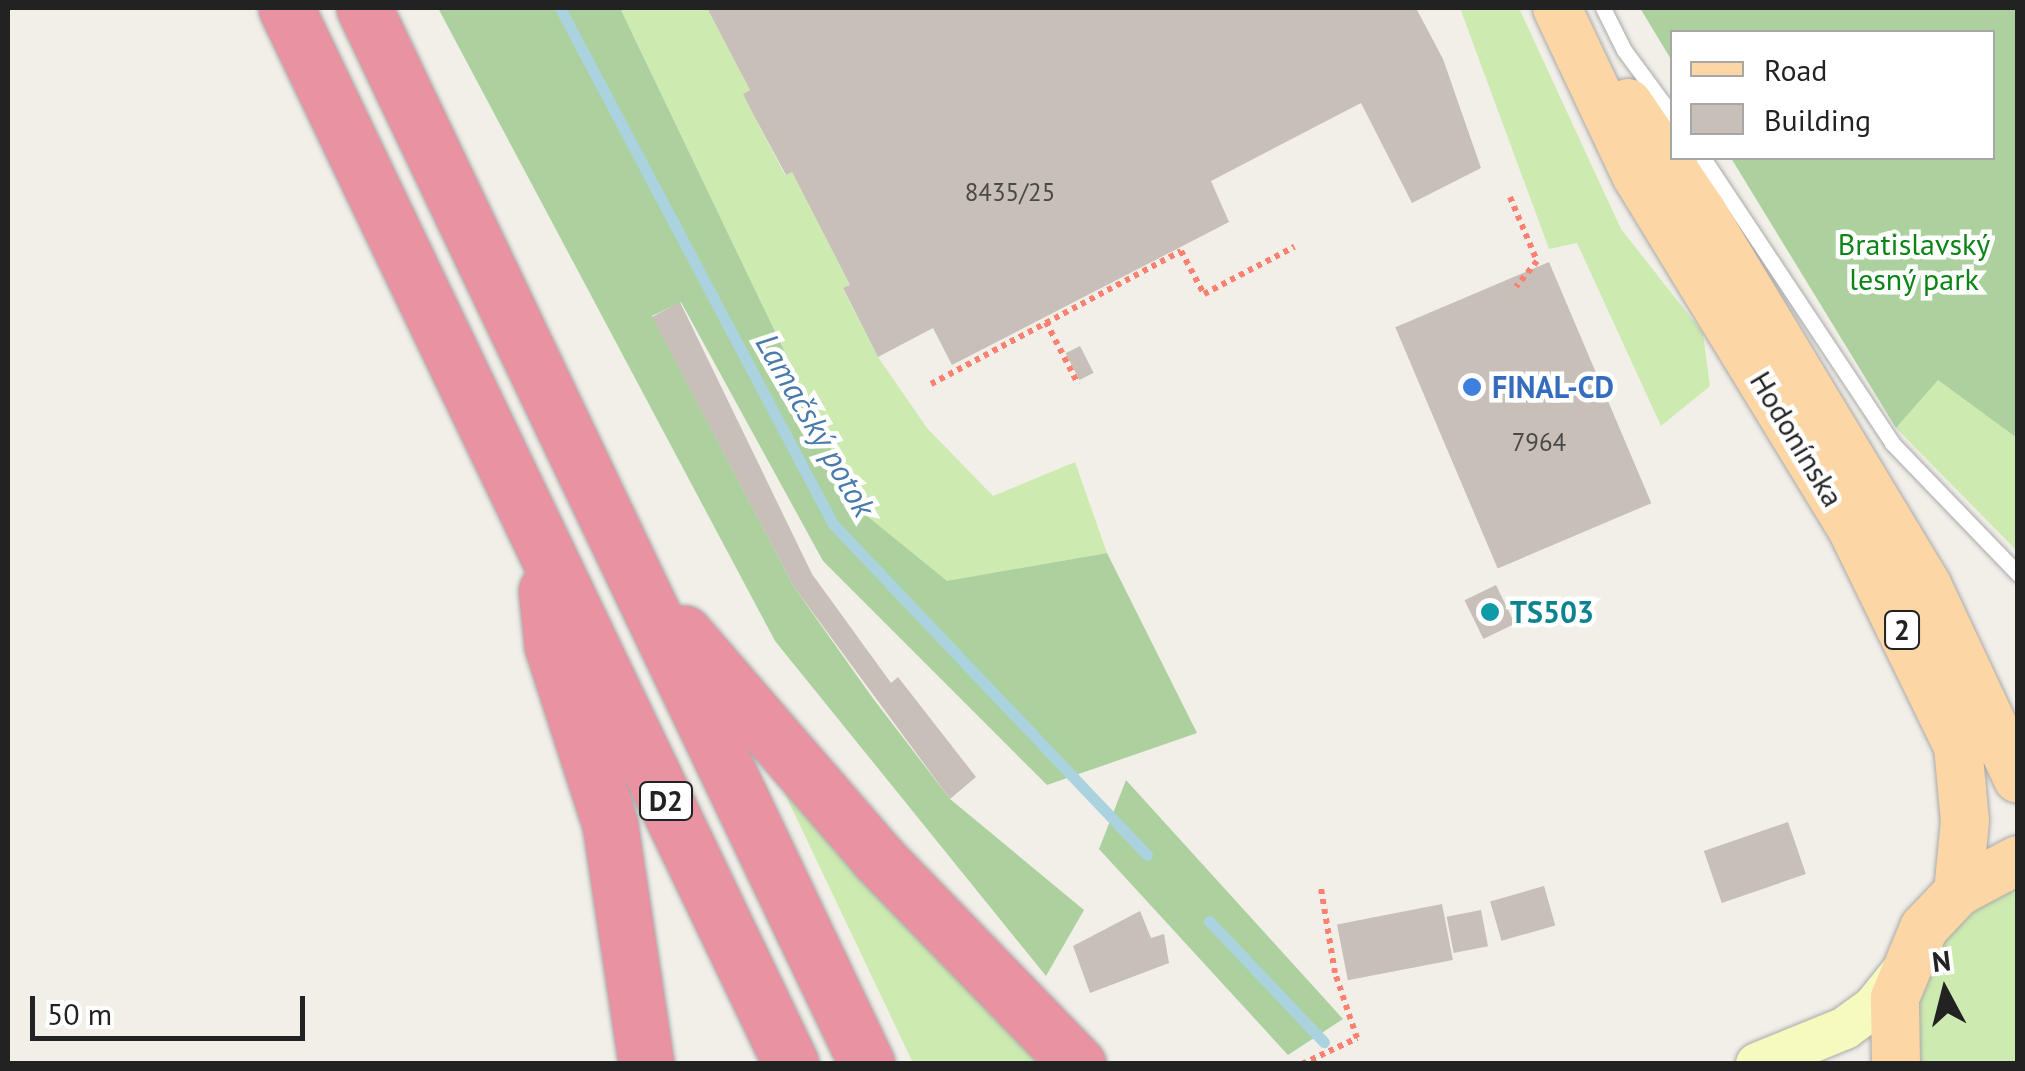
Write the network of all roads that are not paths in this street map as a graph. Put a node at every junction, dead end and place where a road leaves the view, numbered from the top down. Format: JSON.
{"nodes":[{"id":1,"x":286,"y":8,"type":"edge"},
{"id":2,"x":364,"y":8,"type":"edge"},
{"id":3,"x":1558,"y":8,"type":"edge"},
{"id":4,"x":1603,"y":8,"type":"edge"},
{"id":5,"x":1670,"y":113,"type":"edge"},
{"id":6,"x":1705,"y":160,"type":"edge"},
{"id":7,"x":541,"y":538,"type":"junction"},
{"id":8,"x":2018,"y":574,"type":"edge"},
{"id":9,"x":640,"y":581,"type":"junction"},
{"id":10,"x":2002,"y":727,"type":"edge"},
{"id":11,"x":2018,"y":779,"type":"edge"},
{"id":12,"x":2018,"y":860,"type":"edge"},
{"id":13,"x":1958,"y":892,"type":"junction"},
{"id":14,"x":1902,"y":972,"type":"junction"},
{"id":15,"x":646,"y":1064,"type":"edge"},
{"id":16,"x":791,"y":1064,"type":"edge"},
{"id":17,"x":867,"y":1064,"type":"edge"},
{"id":18,"x":1078,"y":1064,"type":"edge"},
{"id":19,"x":1758,"y":1064,"type":"edge"},
{"id":20,"x":1896,"y":1064,"type":"edge"}],
"edges":[{"from":1,"to":7,"type":"highway","number":"D2"},
{"from":2,"to":9,"type":"highway","number":"D2"},
{"from":3,"to":10,"type":"main road","name":"Hodonínska","number":"2"},
{"from":3,"to":13,"type":"main road","name":"Hodonínska","number":"2"},
{"from":4,"to":5,"type":"lane"},
{"from":6,"to":8,"type":"lane"},
{"from":7,"to":15,"type":"highway"},
{"from":7,"to":16,"type":"highway","number":"D2"},
{"from":9,"to":17,"type":"highway","number":"D2"},
{"from":9,"to":18,"type":"highway"},
{"from":10,"to":11,"type":"main road","name":"Hodonínska","number":"2"},
{"from":12,"to":13,"type":"main road"},
{"from":13,"to":14,"type":"main road"},
{"from":14,"to":19,"type":"main road"},
{"from":14,"to":20,"type":"main road"}]}
